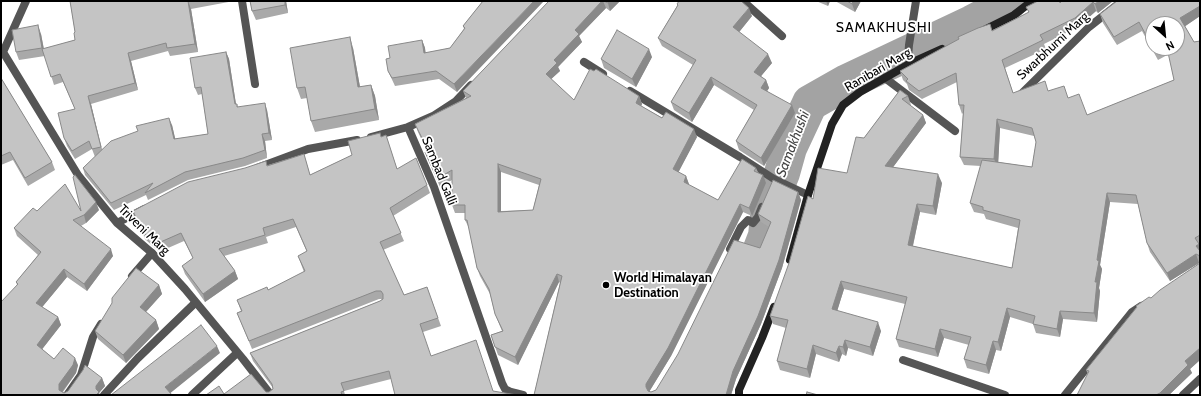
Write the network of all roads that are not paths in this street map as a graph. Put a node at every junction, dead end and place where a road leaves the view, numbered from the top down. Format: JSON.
{"nodes":[{"id":1,"x":26,"y":1,"type":"edge"},
{"id":2,"x":242,"y":1,"type":"edge"},
{"id":3,"x":743,"y":1,"type":"edge"},
{"id":4,"x":916,"y":1,"type":"edge"},
{"id":5,"x":1032,"y":1,"type":"edge"},
{"id":6,"x":1122,"y":1,"type":"edge"},
{"id":7,"x":974,"y":34,"type":"edge"},
{"id":8,"x":782,"y":36,"type":"dead end"},
{"id":9,"x":953,"y":44,"type":"edge"},
{"id":10,"x":910,"y":61,"type":"junction"},
{"id":11,"x":584,"y":62,"type":"dead end"},
{"id":12,"x":885,"y":78,"type":"junction"},
{"id":13,"x":477,"y":79,"type":"edge"},
{"id":14,"x":611,"y":79,"type":"edge"},
{"id":15,"x":255,"y":84,"type":"dead end"},
{"id":16,"x":624,"y":87,"type":"edge"},
{"id":17,"x":1020,"y":95,"type":"edge"},
{"id":18,"x":408,"y":127,"type":"junction"},
{"id":19,"x":955,"y":131,"type":"dead end"},
{"id":20,"x":247,"y":172,"type":"edge"},
{"id":21,"x":808,"y":195,"type":"junction"},
{"id":22,"x":766,"y":198,"type":"edge"},
{"id":23,"x":150,"y":206,"type":"edge"},
{"id":24,"x":117,"y":223,"type":"junction"},
{"id":25,"x":152,"y":253,"type":"junction"},
{"id":26,"x":728,"y":255,"type":"edge"},
{"id":27,"x":788,"y":270,"type":"edge"},
{"id":28,"x":127,"y":282,"type":"edge"},
{"id":29,"x":777,"y":297,"type":"edge"},
{"id":30,"x":1151,"y":300,"type":"edge"},
{"id":31,"x":196,"y":303,"type":"junction"},
{"id":32,"x":106,"y":316,"type":"edge"},
{"id":33,"x":243,"y":356,"type":"junction"},
{"id":34,"x":903,"y":360,"type":"dead end"},
{"id":35,"x":1200,"y":378,"type":"edge"},
{"id":36,"x":67,"y":395,"type":"edge"},
{"id":37,"x":104,"y":395,"type":"edge"},
{"id":38,"x":192,"y":395,"type":"edge"},
{"id":39,"x":271,"y":395,"type":"edge"},
{"id":40,"x":523,"y":395,"type":"edge"},
{"id":41,"x":739,"y":395,"type":"edge"},
{"id":42,"x":1005,"y":395,"type":"edge"},
{"id":43,"x":1065,"y":395,"type":"edge"},
{"id":44,"x":1183,"y":395,"type":"edge"}],
"edges":[{"from":1,"to":24,"type":"street","name":"Triveni Marg"},
{"from":2,"to":15,"type":"street"},
{"from":3,"to":8,"type":"street"},
{"from":4,"to":10,"type":"street"},
{"from":5,"to":7,"type":"street"},
{"from":6,"to":17,"type":"street","name":"Swarbhumi Marg"},
{"from":9,"to":10,"type":"street","name":"Ranibari Marg"},
{"from":10,"to":12,"type":"street","name":"Ranibari Marg"},
{"from":11,"to":14,"type":"street"},
{"from":12,"to":19,"type":"street"},
{"from":12,"to":21,"type":"street","name":"Ranibari Marg"},
{"from":13,"to":18,"type":"street","name":"Sambad Galli"},
{"from":16,"to":21,"type":"street"},
{"from":18,"to":20,"type":"street"},
{"from":18,"to":40,"type":"street","name":"Sambad Galli"},
{"from":21,"to":27,"type":"street","name":"Ranibari Marg"},
{"from":22,"to":26,"type":"street"},
{"from":23,"to":24,"type":"street"},
{"from":24,"to":25,"type":"street","name":"Triveni Marg"},
{"from":25,"to":28,"type":"street"},
{"from":25,"to":31,"type":"street","name":"Triveni Marg"},
{"from":29,"to":41,"type":"street"},
{"from":30,"to":43,"type":"street"},
{"from":31,"to":33,"type":"street","name":"Triveni Marg"},
{"from":31,"to":37,"type":"street"},
{"from":32,"to":36,"type":"street"},
{"from":33,"to":38,"type":"street"},
{"from":33,"to":39,"type":"street","name":"Triveni Marg"},
{"from":34,"to":42,"type":"street"},
{"from":35,"to":44,"type":"street"}]}
